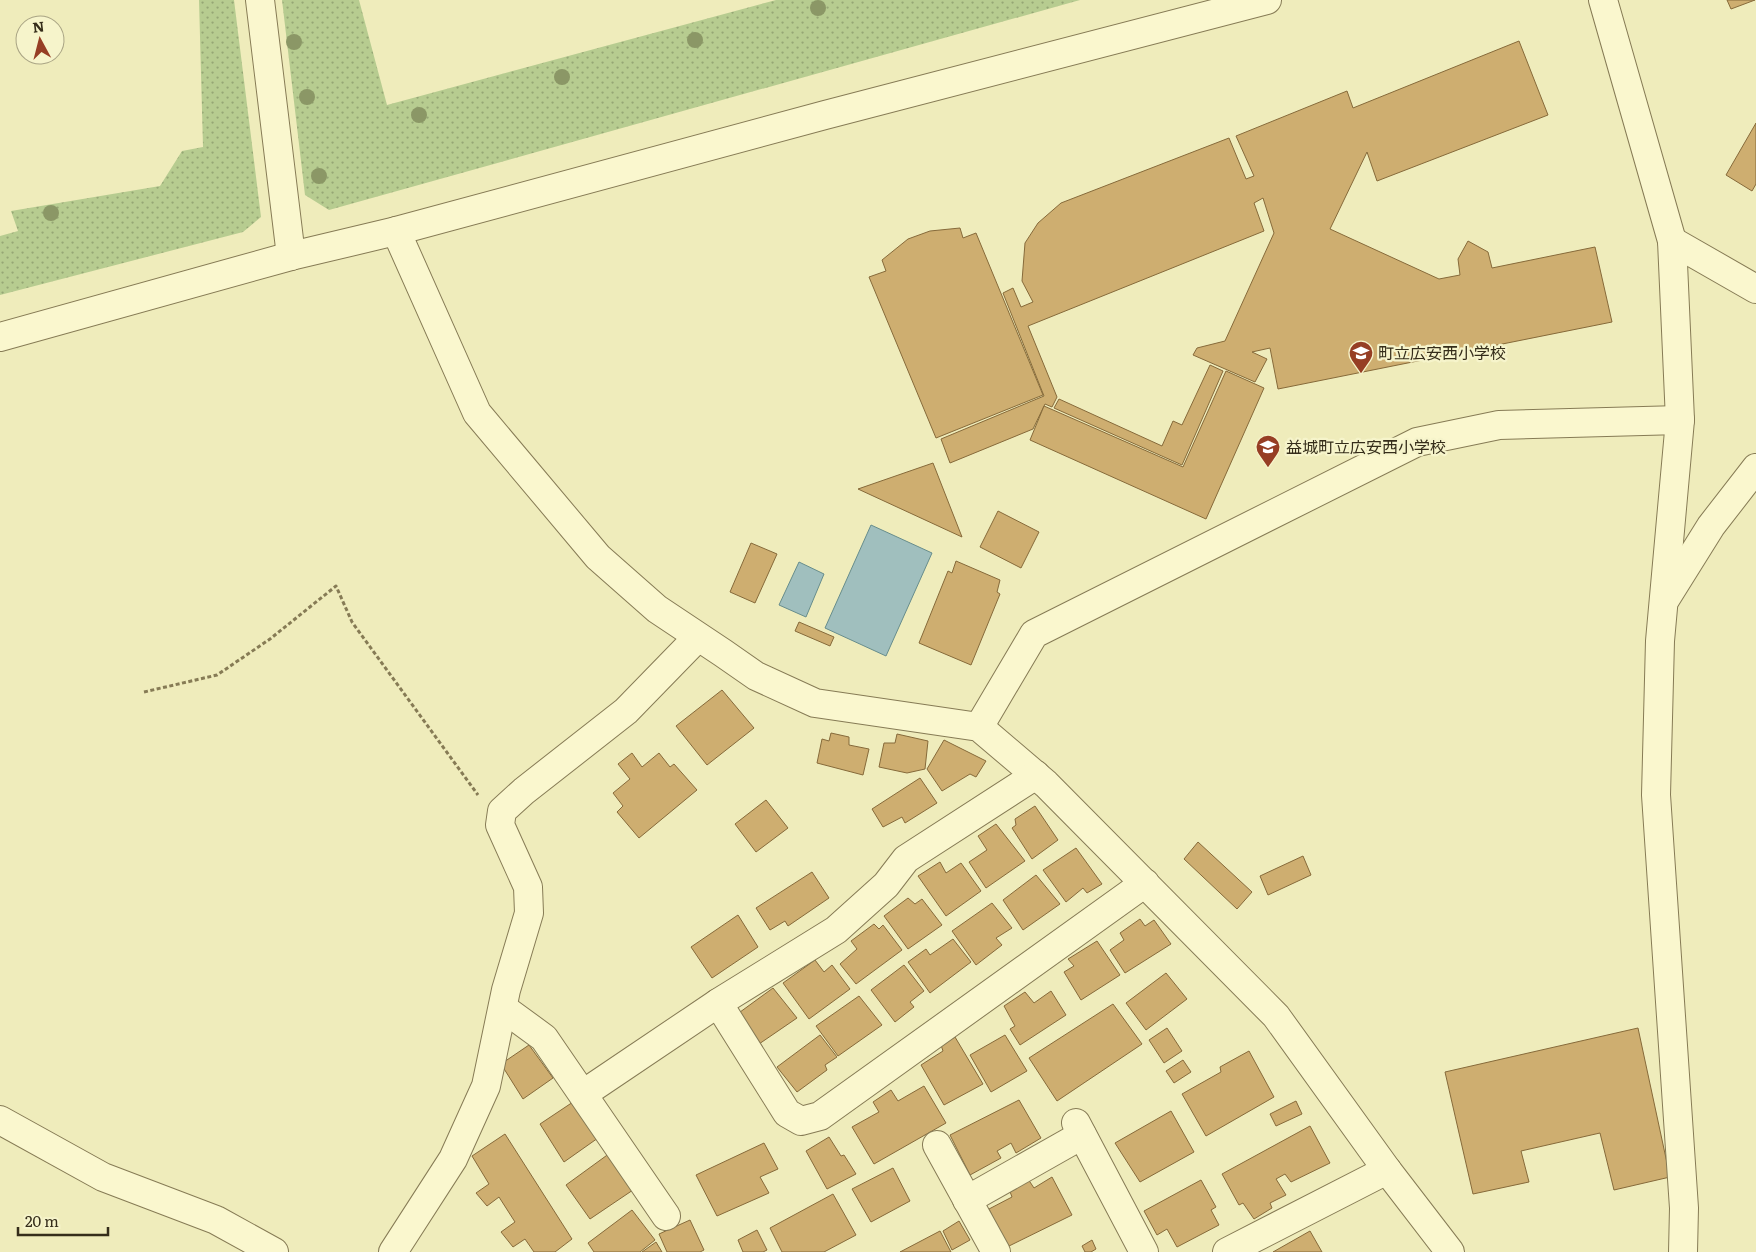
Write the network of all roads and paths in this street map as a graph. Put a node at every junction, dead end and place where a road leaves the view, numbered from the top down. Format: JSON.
{"nodes":[{"id":1,"x":260,"y":0,"type":"edge"},
{"id":2,"x":1267,"y":0,"type":"edge"},
{"id":3,"x":1603,"y":0,"type":"edge"},
{"id":4,"x":1202,"y":8,"type":"edge"},
{"id":5,"x":396,"y":231,"type":"junction"},
{"id":6,"x":1672,"y":241,"type":"junction"},
{"id":7,"x":291,"y":256,"type":"junction"},
{"id":8,"x":1756,"y":289,"type":"edge"},
{"id":9,"x":0,"y":338,"type":"edge"},
{"id":10,"x":1680,"y":420,"type":"junction"},
{"id":11,"x":1756,"y":468,"type":"edge"},
{"id":12,"x":1664,"y":602,"type":"junction"},
{"id":13,"x":698,"y":637,"type":"junction"},
{"id":14,"x":144,"y":692,"type":"dead end"},
{"id":15,"x":979,"y":727,"type":"junction"},
{"id":16,"x":1036,"y":776,"type":"junction"},
{"id":17,"x":500,"y":825,"type":"junction"},
{"id":18,"x":1145,"y":883,"type":"junction"},
{"id":19,"x":718,"y":1003,"type":"junction"},
{"id":20,"x":503,"y":1008,"type":"junction"},
{"id":21,"x":583,"y":1094,"type":"junction"},
{"id":22,"x":0,"y":1120,"type":"edge"},
{"id":23,"x":937,"y":1145,"type":"dead end"},
{"id":24,"x":1387,"y":1170,"type":"junction"},
{"id":25,"x":967,"y":1200,"type":"junction"},
{"id":26,"x":666,"y":1216,"type":"dead end"},
{"id":27,"x":1446,"y":1251,"type":"edge"},
{"id":28,"x":274,"y":1252,"type":"edge"},
{"id":29,"x":393,"y":1252,"type":"edge"},
{"id":30,"x":996,"y":1252,"type":"edge"},
{"id":31,"x":1144,"y":1252,"type":"edge"},
{"id":32,"x":1227,"y":1252,"type":"edge"},
{"id":33,"x":1683,"y":1252,"type":"edge"}],
"edges":[{"from":1,"to":7,"type":"street"},
{"from":2,"to":4,"type":"street"},
{"from":3,"to":6,"type":"street"},
{"from":4,"to":5,"type":"street"},
{"from":5,"to":7,"type":"street"},
{"from":5,"to":13,"type":"street"},
{"from":6,"to":8,"type":"street"},
{"from":6,"to":10,"type":"street"},
{"from":7,"to":9,"type":"street"},
{"from":10,"to":12,"type":"street"},
{"from":10,"to":15,"type":"street"},
{"from":11,"to":12,"type":"street"},
{"from":12,"to":33,"type":"street"},
{"from":13,"to":15,"type":"street"},
{"from":13,"to":17,"type":"street"},
{"from":14,"to":17,"type":"path"},
{"from":15,"to":16,"type":"street"},
{"from":16,"to":18,"type":"street"},
{"from":16,"to":19,"type":"street"},
{"from":17,"to":20,"type":"street"},
{"from":18,"to":19,"type":"street"},
{"from":18,"to":24,"type":"street"},
{"from":19,"to":21,"type":"street"},
{"from":20,"to":21,"type":"street"},
{"from":20,"to":29,"type":"street"},
{"from":21,"to":26,"type":"street"},
{"from":22,"to":28,"type":"street"},
{"from":23,"to":25,"type":"street"},
{"from":24,"to":27,"type":"street"},
{"from":24,"to":32,"type":"street"},
{"from":25,"to":30,"type":"street"},
{"from":25,"to":31,"type":"street"}]}
